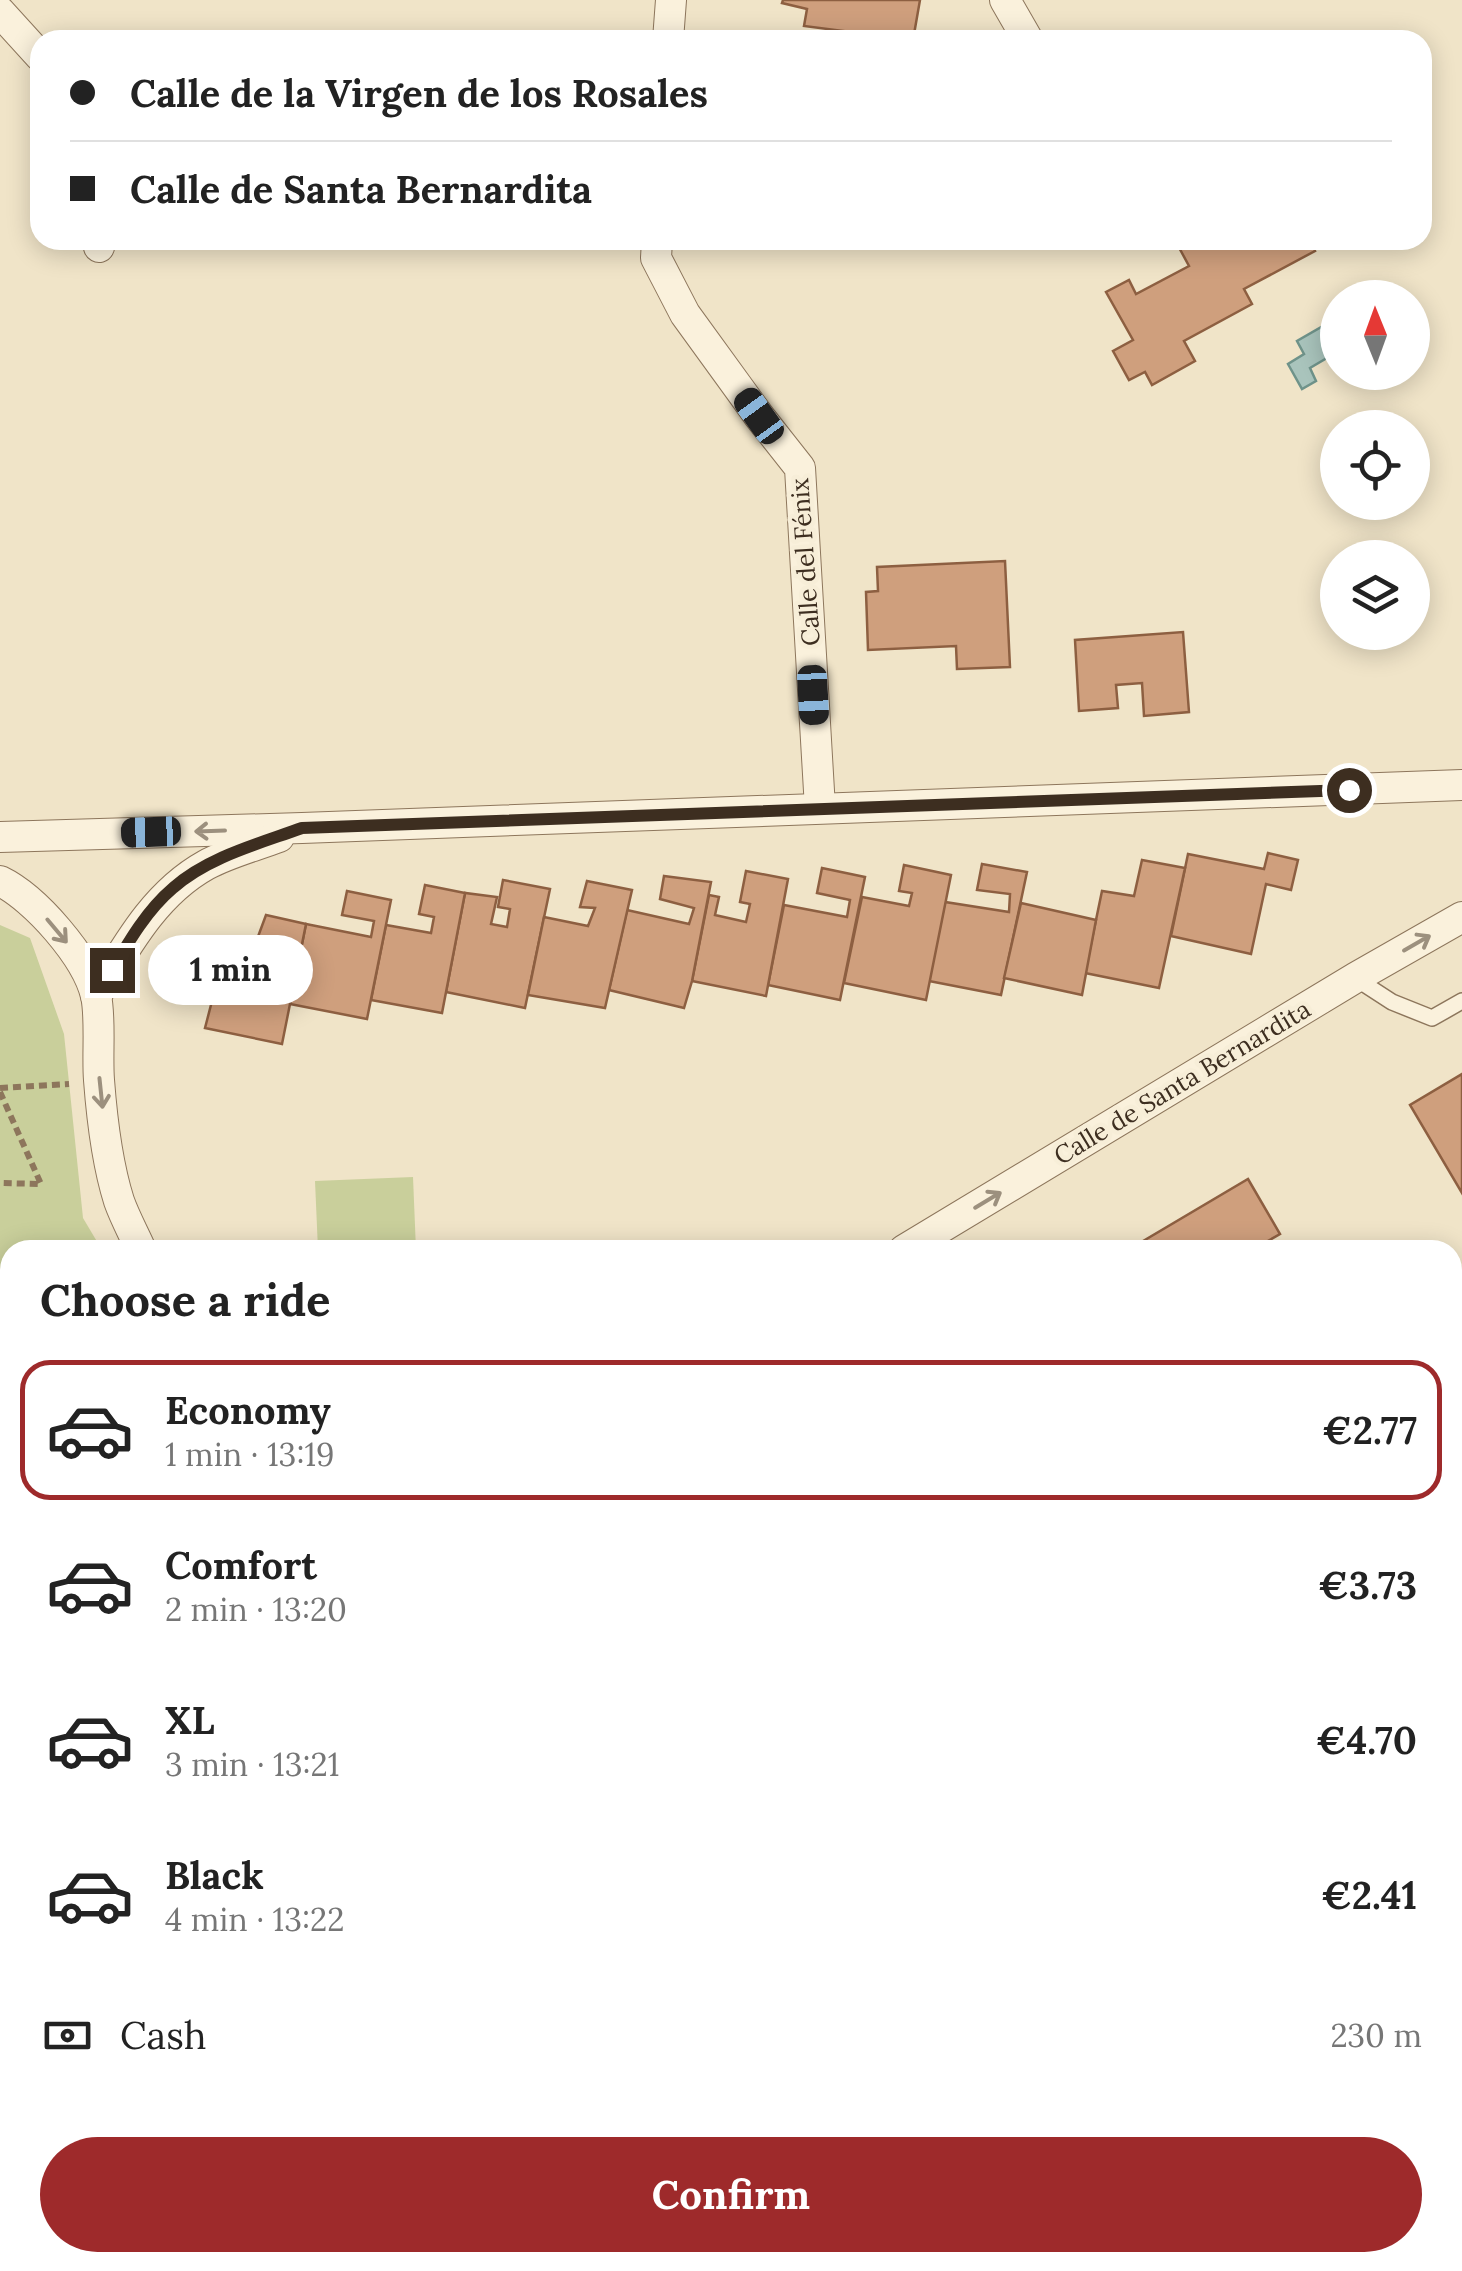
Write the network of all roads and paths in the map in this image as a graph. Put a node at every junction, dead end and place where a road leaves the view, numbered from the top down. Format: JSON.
{"nodes":[{"id":1,"x":671,"y":0,"type":"edge"},
{"id":2,"x":1005,"y":0,"type":"edge"},
{"id":3,"x":0,"y":12,"type":"edge"},
{"id":4,"x":669,"y":30,"type":"edge"},
{"id":5,"x":1022,"y":30,"type":"edge"},
{"id":6,"x":30,"y":45,"type":"edge"},
{"id":7,"x":656,"y":250,"type":"edge"},
{"id":8,"x":1462,"y":786,"type":"edge"},
{"id":9,"x":820,"y":808,"type":"junction"},
{"id":10,"x":302,"y":828,"type":"junction"},
{"id":11,"x":0,"y":837,"type":"edge"},
{"id":12,"x":0,"y":881,"type":"edge"},
{"id":13,"x":1462,"y":917,"type":"edge"},
{"id":14,"x":1355,"y":978,"type":"junction"},
{"id":15,"x":96,"y":996,"type":"junction"},
{"id":16,"x":1462,"y":1001,"type":"edge"},
{"id":17,"x":99,"y":1082,"type":"junction"},
{"id":18,"x":0,"y":1090,"type":"edge"},
{"id":19,"x":0,"y":1183,"type":"edge"},
{"id":20,"x":137,"y":1240,"type":"edge"},
{"id":21,"x":921,"y":1240,"type":"edge"}],
"edges":[{"from":1,"to":4,"type":"street"},
{"from":2,"to":5,"type":"street"},
{"from":3,"to":6,"type":"street"},
{"from":7,"to":9,"type":"street","name":"Calle del Fénix"},
{"from":8,"to":9,"type":"street"},
{"from":9,"to":10,"type":"street"},
{"from":10,"to":11,"type":"street","one_way":true},
{"from":10,"to":15,"type":"street"},
{"from":12,"to":15,"type":"street","one_way":true},
{"from":14,"to":13,"type":"street","name":"Calle de Santa Bernardita","one_way":true},
{"from":14,"to":16,"type":"lane"},
{"from":21,"to":14,"type":"street","name":"Calle de Santa Bernardita","one_way":true},
{"from":15,"to":17,"type":"street"},
{"from":17,"to":18,"type":"path"},
{"from":17,"to":20,"type":"street","one_way":true},
{"from":18,"to":19,"type":"path"}]}
